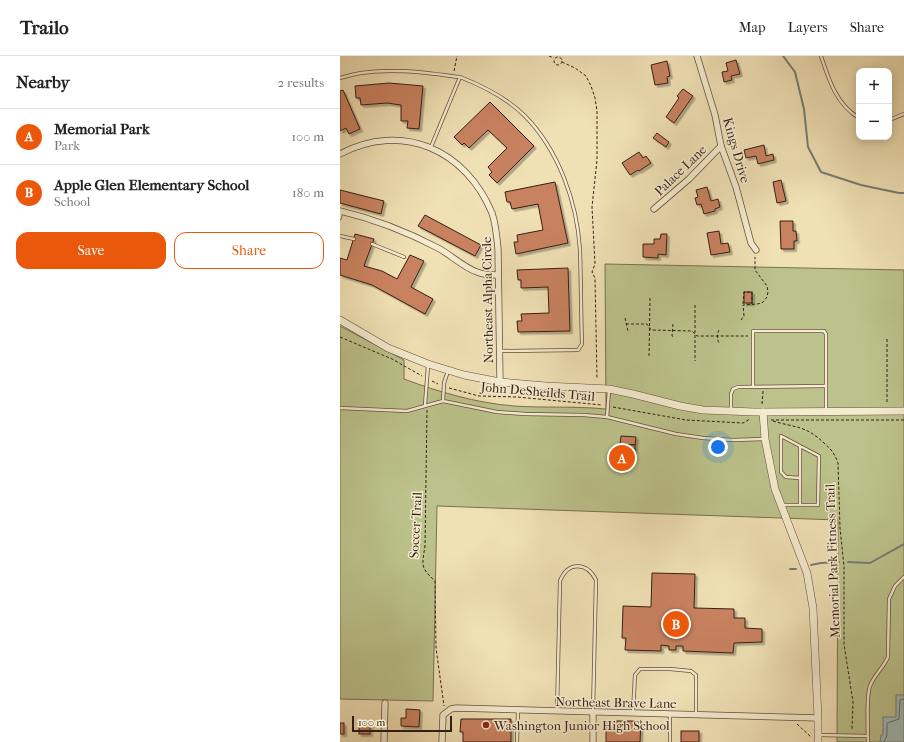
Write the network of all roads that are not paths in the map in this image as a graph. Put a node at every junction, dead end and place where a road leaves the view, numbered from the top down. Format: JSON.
{"nodes":[{"id":1,"x":697,"y":56,"type":"edge"},
{"id":2,"x":821,"y":56,"type":"edge"},
{"id":3,"x":460,"y":77,"type":"junction"},
{"id":4,"x":340,"y":78,"type":"edge"},
{"id":5,"x":904,"y":114,"type":"edge"},
{"id":6,"x":856,"y":116,"type":"edge"},
{"id":7,"x":892,"y":119,"type":"edge"},
{"id":8,"x":721,"y":146,"type":"junction"},
{"id":9,"x":431,"y":147,"type":"junction"},
{"id":10,"x":340,"y":154,"type":"edge"},
{"id":11,"x":654,"y":210,"type":"dead end"},
{"id":12,"x":341,"y":211,"type":"edge"},
{"id":13,"x":340,"y":218,"type":"edge"},
{"id":14,"x":340,"y":236,"type":"edge"},
{"id":15,"x":354,"y":239,"type":"dead end"},
{"id":16,"x":372,"y":244,"type":"dead end"},
{"id":17,"x":756,"y":250,"type":"road end"},
{"id":18,"x":404,"y":257,"type":"dead end"},
{"id":19,"x":498,"y":275,"type":"junction"},
{"id":20,"x":340,"y":320,"type":"edge"},
{"id":21,"x":499,"y":350,"type":"junction"},
{"id":22,"x":428,"y":364,"type":"junction"},
{"id":23,"x":448,"y":370,"type":"junction"},
{"id":24,"x":500,"y":382,"type":"junction"},
{"id":25,"x":826,"y":386,"type":"junction"},
{"id":26,"x":753,"y":387,"type":"junction"},
{"id":27,"x":609,"y":389,"type":"junction"},
{"id":28,"x":443,"y":402,"type":"junction"},
{"id":29,"x":425,"y":405,"type":"junction"},
{"id":30,"x":340,"y":408,"type":"edge"},
{"id":31,"x":763,"y":408,"type":"junction"},
{"id":32,"x":731,"y":411,"type":"junction"},
{"id":33,"x":904,"y":411,"type":"edge"},
{"id":34,"x":826,"y":412,"type":"junction"},
{"id":35,"x":607,"y":417,"type":"junction"},
{"id":36,"x":765,"y":439,"type":"junction"},
{"id":37,"x":800,"y":446,"type":"junction"},
{"id":38,"x":800,"y":478,"type":"junction"},
{"id":39,"x":781,"y":505,"type":"junction"},
{"id":40,"x":800,"y":505,"type":"junction"},
{"id":41,"x":904,"y":577,"type":"edge"},
{"id":42,"x":385,"y":703,"type":"dead end"},
{"id":43,"x":518,"y":710,"type":"junction"},
{"id":44,"x":557,"y":711,"type":"junction"},
{"id":45,"x":593,"y":712,"type":"junction"},
{"id":46,"x":633,"y":713,"type":"junction"},
{"id":47,"x":670,"y":714,"type":"junction"},
{"id":48,"x":696,"y":714,"type":"junction"},
{"id":49,"x":818,"y":718,"type":"junction"},
{"id":50,"x":868,"y":736,"type":"junction"},
{"id":51,"x":818,"y":739,"type":"edge"},
{"id":52,"x":384,"y":742,"type":"edge"},
{"id":53,"x":442,"y":742,"type":"edge"},
{"id":54,"x":517,"y":742,"type":"edge"},
{"id":55,"x":593,"y":742,"type":"edge"},
{"id":56,"x":670,"y":742,"type":"edge"},
{"id":57,"x":868,"y":742,"type":"edge"}],
"edges":[{"from":1,"to":8,"type":"street","name":"Kings Drive"},
{"from":2,"to":6,"type":"lane"},
{"from":3,"to":4,"type":"lane"},
{"from":3,"to":9,"type":"lane"},
{"from":3,"to":21,"type":"lane"},
{"from":5,"to":7,"type":"lane"},
{"from":8,"to":11,"type":"street","name":"Palace Lane"},
{"from":8,"to":17,"type":"street","name":"Kings Drive"},
{"from":9,"to":10,"type":"street","name":"Northeast Alpha Circle"},
{"from":9,"to":19,"type":"street","name":"Northeast Alpha Circle"},
{"from":12,"to":13,"type":"lane"},
{"from":12,"to":19,"type":"street"},
{"from":14,"to":15,"type":"lane"},
{"from":16,"to":18,"type":"lane"},
{"from":19,"to":21,"type":"street","name":"Northeast Alpha Circle"},
{"from":20,"to":22,"type":"street"},
{"from":21,"to":24,"type":"street","name":"Northeast Alpha Circle"},
{"from":22,"to":23,"type":"street"},
{"from":22,"to":29,"type":"lane"},
{"from":23,"to":24,"type":"street"},
{"from":23,"to":28,"type":"lane"},
{"from":24,"to":27,"type":"street"},
{"from":25,"to":26,"type":"lane"},
{"from":25,"to":26,"type":"lane"},
{"from":25,"to":34,"type":"lane"},
{"from":26,"to":32,"type":"lane"},
{"from":27,"to":32,"type":"street"},
{"from":27,"to":35,"type":"lane"},
{"from":28,"to":29,"type":"lane"},
{"from":28,"to":35,"type":"lane"},
{"from":29,"to":30,"type":"lane"},
{"from":31,"to":32,"type":"street"},
{"from":31,"to":34,"type":"street"},
{"from":31,"to":36,"type":"street"},
{"from":33,"to":34,"type":"street"},
{"from":35,"to":36,"type":"lane"},
{"from":36,"to":39,"type":"street"},
{"from":37,"to":38,"type":"lane"},
{"from":37,"to":38,"type":"lane"},
{"from":37,"to":40,"type":"lane"},
{"from":38,"to":40,"type":"lane"},
{"from":39,"to":40,"type":"lane"},
{"from":39,"to":49,"type":"street"},
{"from":41,"to":50,"type":"lane"},
{"from":42,"to":52,"type":"street"},
{"from":43,"to":44,"type":"street","name":"Northeast Brave Lane"},
{"from":43,"to":53,"type":"street","name":"Northeast Brave Lane"},
{"from":43,"to":54,"type":"lane"},
{"from":44,"to":45,"type":"street","name":"Northeast Brave Lane"},
{"from":44,"to":45,"type":"lane"},
{"from":45,"to":46,"type":"street","name":"Northeast Brave Lane"},
{"from":45,"to":55,"type":"street"},
{"from":46,"to":47,"type":"street","name":"Northeast Brave Lane"},
{"from":46,"to":48,"type":"lane"},
{"from":47,"to":48,"type":"street","name":"Northeast Brave Lane"},
{"from":47,"to":56,"type":"lane"},
{"from":48,"to":49,"type":"street","name":"Northeast Brave Lane"},
{"from":49,"to":51,"type":"street"},
{"from":50,"to":51,"type":"lane"},
{"from":50,"to":57,"type":"lane"}]}
